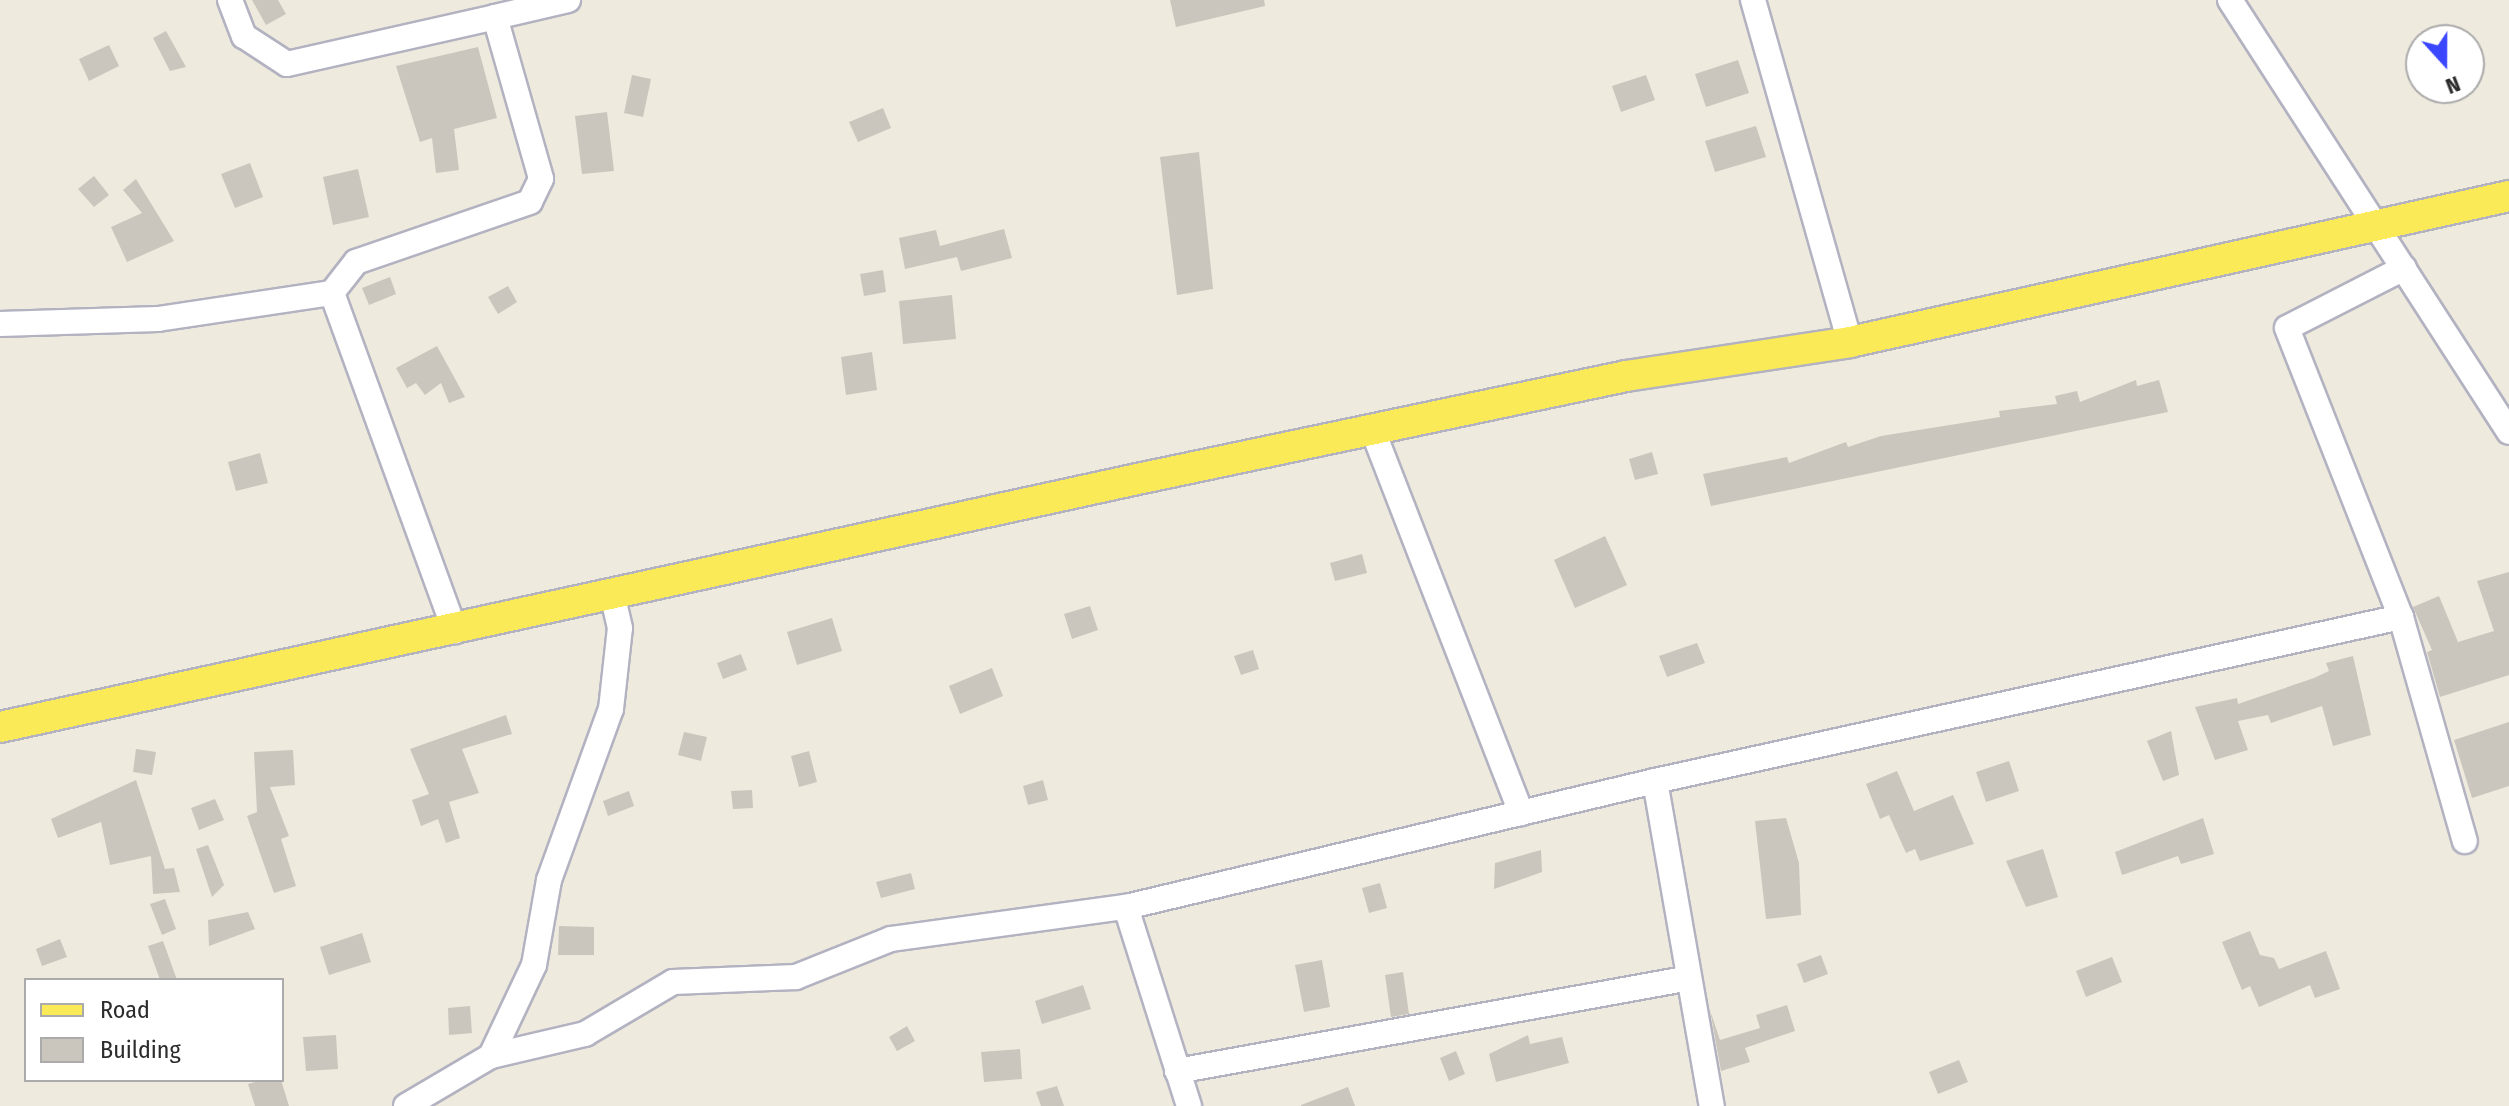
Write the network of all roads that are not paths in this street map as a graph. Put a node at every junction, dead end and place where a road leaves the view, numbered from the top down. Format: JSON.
{"nodes":[{"id":1,"x":230,"y":0,"type":"edge"},
{"id":2,"x":568,"y":0,"type":"edge"},
{"id":3,"x":1753,"y":0,"type":"edge"},
{"id":4,"x":2230,"y":0,"type":"edge"},
{"id":5,"x":495,"y":17,"type":"junction"},
{"id":6,"x":2509,"y":196,"type":"edge"},
{"id":7,"x":2376,"y":225,"type":"junction"},
{"id":8,"x":2404,"y":268,"type":"junction"},
{"id":9,"x":332,"y":293,"type":"junction"},
{"id":10,"x":0,"y":324,"type":"edge"},
{"id":11,"x":1850,"y":342,"type":"junction"},
{"id":12,"x":1373,"y":431,"type":"junction"},
{"id":13,"x":2509,"y":432,"type":"edge"},
{"id":14,"x":612,"y":594,"type":"junction"},
{"id":15,"x":2401,"y":617,"type":"junction"},
{"id":16,"x":455,"y":631,"type":"junction"},
{"id":17,"x":0,"y":727,"type":"edge"},
{"id":18,"x":1655,"y":781,"type":"junction"},
{"id":19,"x":1521,"y":813,"type":"junction"},
{"id":20,"x":2465,"y":841,"type":"dead end"},
{"id":21,"x":1126,"y":907,"type":"junction"},
{"id":22,"x":1685,"y":979,"type":"junction"},
{"id":23,"x":491,"y":1056,"type":"junction"},
{"id":24,"x":1177,"y":1071,"type":"junction"},
{"id":25,"x":406,"y":1106,"type":"edge"},
{"id":26,"x":1189,"y":1106,"type":"edge"},
{"id":27,"x":1712,"y":1106,"type":"edge"}],
"edges":[{"from":1,"to":5,"type":"street"},
{"from":2,"to":5,"type":"street"},
{"from":3,"to":11,"type":"street"},
{"from":4,"to":7,"type":"street"},
{"from":5,"to":9,"type":"street"},
{"from":6,"to":7,"type":"main road"},
{"from":7,"to":8,"type":"street"},
{"from":7,"to":11,"type":"main road"},
{"from":8,"to":13,"type":"street"},
{"from":8,"to":15,"type":"street"},
{"from":9,"to":10,"type":"street"},
{"from":9,"to":16,"type":"street"},
{"from":11,"to":12,"type":"main road"},
{"from":12,"to":14,"type":"main road"},
{"from":12,"to":19,"type":"street"},
{"from":14,"to":16,"type":"main road"},
{"from":14,"to":23,"type":"street"},
{"from":15,"to":18,"type":"street"},
{"from":15,"to":20,"type":"street"},
{"from":16,"to":17,"type":"main road"},
{"from":18,"to":19,"type":"street"},
{"from":18,"to":22,"type":"street"},
{"from":19,"to":21,"type":"street"},
{"from":21,"to":23,"type":"street"},
{"from":21,"to":24,"type":"street"},
{"from":22,"to":24,"type":"street"},
{"from":22,"to":27,"type":"street"},
{"from":23,"to":25,"type":"street"},
{"from":24,"to":26,"type":"street"}]}
